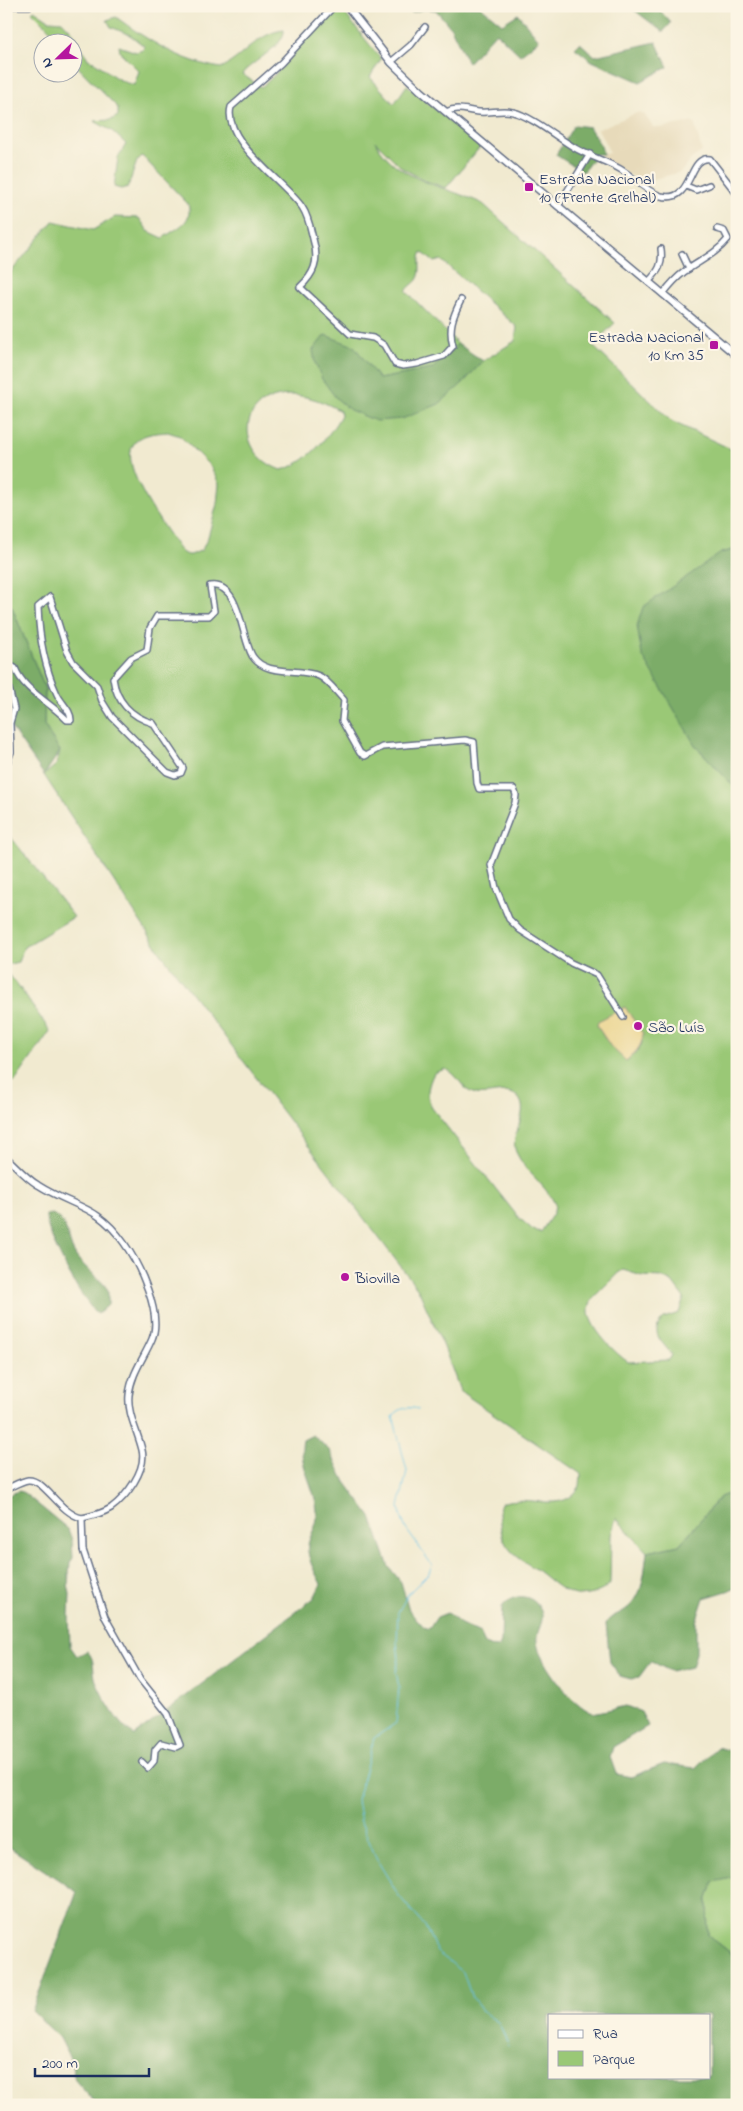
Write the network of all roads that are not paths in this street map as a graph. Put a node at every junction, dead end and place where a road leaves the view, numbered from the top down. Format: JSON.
{"nodes":[{"id":1,"x":15,"y":6,"type":"edge"},
{"id":2,"x":29,"y":6,"type":"edge"},
{"id":3,"x":334,"y":6,"type":"edge"},
{"id":4,"x":347,"y":6,"type":"edge"},
{"id":5,"x":425,"y":27,"type":"dead end"},
{"id":6,"x":391,"y":62,"type":"junction"},
{"id":7,"x":446,"y":112,"type":"junction"},
{"id":8,"x":590,"y":154,"type":"junction"},
{"id":9,"x":709,"y":185,"type":"dead end"},
{"id":10,"x":686,"y":186,"type":"junction"},
{"id":11,"x":737,"y":194,"type":"edge"},
{"id":12,"x":558,"y":206,"type":"junction"},
{"id":13,"x":718,"y":229,"type":"dead end"},
{"id":14,"x":661,"y":249,"type":"dead end"},
{"id":15,"x":682,"y":254,"type":"dead end"},
{"id":16,"x":689,"y":269,"type":"junction"},
{"id":17,"x":648,"y":282,"type":"junction"},
{"id":18,"x":663,"y":294,"type":"junction"},
{"id":19,"x":461,"y":300,"type":"dead end"},
{"id":20,"x":737,"y":356,"type":"edge"},
{"id":21,"x":6,"y":664,"type":"edge"},
{"id":22,"x":6,"y":676,"type":"edge"},
{"id":23,"x":6,"y":766,"type":"edge"},
{"id":24,"x":623,"y":1017,"type":"dead end"},
{"id":25,"x":6,"y":1157,"type":"edge"},
{"id":26,"x":6,"y":1489,"type":"edge"},
{"id":27,"x":82,"y":1518,"type":"junction"},
{"id":28,"x":142,"y":1762,"type":"dead end"}],
"edges":[{"from":1,"to":2,"type":"street"},
{"from":3,"to":19,"type":"street"},
{"from":4,"to":6,"type":"main road"},
{"from":5,"to":6,"type":"street"},
{"from":6,"to":7,"type":"main road"},
{"from":7,"to":8,"type":"street"},
{"from":7,"to":12,"type":"main road"},
{"from":8,"to":10,"type":"street"},
{"from":8,"to":12,"type":"street"},
{"from":9,"to":10,"type":"street"},
{"from":10,"to":11,"type":"street"},
{"from":12,"to":17,"type":"main road"},
{"from":13,"to":16,"type":"street"},
{"from":14,"to":17,"type":"street"},
{"from":15,"to":16,"type":"street"},
{"from":16,"to":18,"type":"street"},
{"from":17,"to":18,"type":"main road"},
{"from":18,"to":20,"type":"main road"},
{"from":21,"to":24,"type":"street"},
{"from":22,"to":23,"type":"street"},
{"from":25,"to":27,"type":"street"},
{"from":26,"to":27,"type":"street"},
{"from":27,"to":28,"type":"street"}]}
